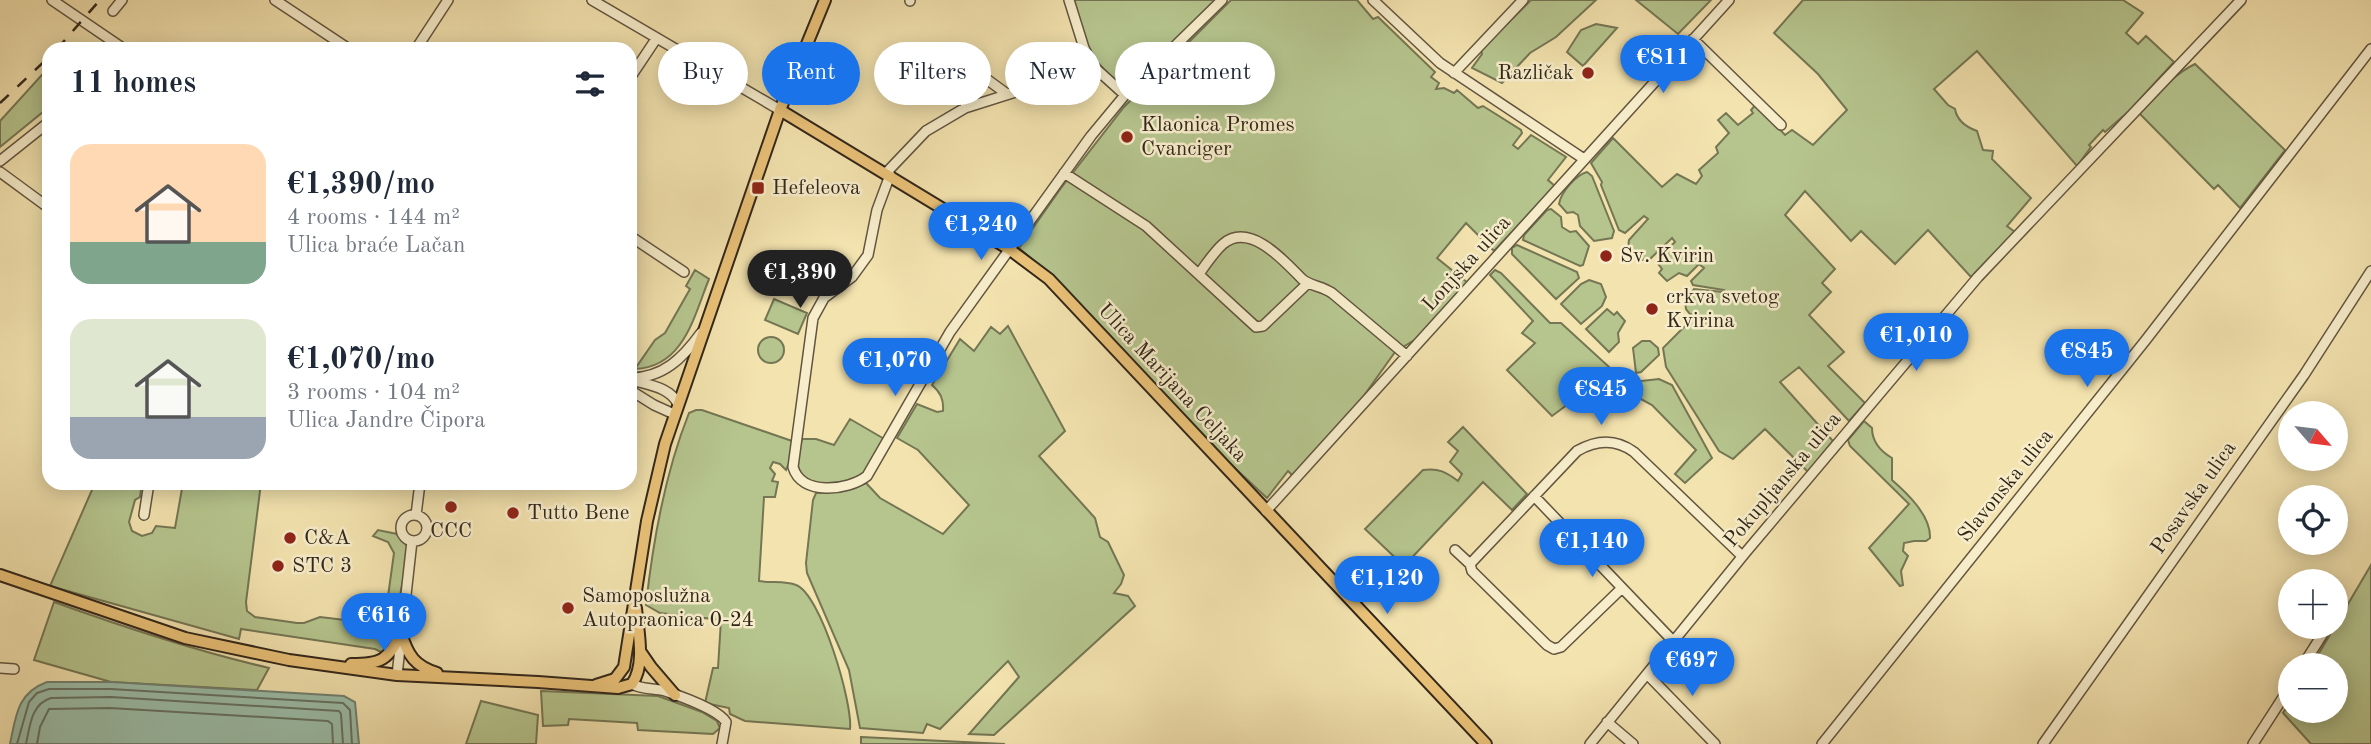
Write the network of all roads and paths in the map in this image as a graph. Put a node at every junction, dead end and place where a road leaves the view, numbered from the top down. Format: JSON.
{"nodes":[{"id":1,"x":52,"y":0,"type":"edge"},
{"id":2,"x":122,"y":0,"type":"edge"},
{"id":3,"x":275,"y":0,"type":"edge"},
{"id":4,"x":448,"y":0,"type":"edge"},
{"id":5,"x":592,"y":0,"type":"edge"},
{"id":6,"x":825,"y":0,"type":"edge"},
{"id":7,"x":1069,"y":0,"type":"edge"},
{"id":8,"x":1223,"y":0,"type":"edge"},
{"id":9,"x":1373,"y":0,"type":"edge"},
{"id":10,"x":1523,"y":0,"type":"edge"},
{"id":11,"x":1729,"y":0,"type":"edge"},
{"id":12,"x":2241,"y":0,"type":"edge"},
{"id":13,"x":113,"y":11,"type":"dead end"},
{"id":14,"x":103,"y":35,"type":"junction"},
{"id":15,"x":656,"y":39,"type":"junction"},
{"id":16,"x":1693,"y":39,"type":"junction"},
{"id":17,"x":106,"y":42,"type":"edge"},
{"id":18,"x":114,"y":42,"type":"edge"},
{"id":19,"x":338,"y":42,"type":"edge"},
{"id":20,"x":421,"y":42,"type":"edge"},
{"id":21,"x":1082,"y":42,"type":"edge"},
{"id":22,"x":1180,"y":42,"type":"edge"},
{"id":23,"x":2371,"y":50,"type":"edge"},
{"id":24,"x":637,"y":68,"type":"edge"},
{"id":25,"x":1454,"y":73,"type":"junction"},
{"id":26,"x":1101,"y":75,"type":"edge"},
{"id":27,"x":1115,"y":87,"type":"edge"},
{"id":28,"x":1005,"y":95,"type":"edge"},
{"id":29,"x":965,"y":105,"type":"edge"},
{"id":30,"x":1117,"y":105,"type":"edge"},
{"id":31,"x":965,"y":108,"type":"junction"},
{"id":32,"x":780,"y":110,"type":"junction"},
{"id":33,"x":1782,"y":125,"type":"dead end"},
{"id":34,"x":42,"y":128,"type":"edge"},
{"id":35,"x":1584,"y":159,"type":"junction"},
{"id":36,"x":0,"y":161,"type":"edge"},
{"id":37,"x":0,"y":172,"type":"edge"},
{"id":38,"x":1064,"y":173,"type":"junction"},
{"id":39,"x":888,"y":174,"type":"junction"},
{"id":40,"x":42,"y":203,"type":"edge"},
{"id":41,"x":637,"y":241,"type":"edge"},
{"id":42,"x":1009,"y":249,"type":"junction"},
{"id":43,"x":2371,"y":271,"type":"edge"},
{"id":44,"x":684,"y":272,"type":"dead end"},
{"id":45,"x":1199,"y":274,"type":"junction"},
{"id":46,"x":1308,"y":283,"type":"junction"},
{"id":47,"x":702,"y":331,"type":"junction"},
{"id":48,"x":1407,"y":356,"type":"junction"},
{"id":49,"x":637,"y":378,"type":"edge"},
{"id":50,"x":637,"y":381,"type":"edge"},
{"id":51,"x":637,"y":394,"type":"edge"},
{"id":52,"x":676,"y":409,"type":"junction"},
{"id":53,"x":148,"y":490,"type":"edge"},
{"id":54,"x":419,"y":490,"type":"edge"},
{"id":55,"x":1534,"y":496,"type":"junction"},
{"id":56,"x":1266,"y":511,"type":"junction"},
{"id":57,"x":144,"y":515,"type":"dead end"},
{"id":58,"x":416,"y":515,"type":"junction"},
{"id":59,"x":412,"y":541,"type":"junction"},
{"id":60,"x":1455,"y":550,"type":"dead end"},
{"id":61,"x":1742,"y":556,"type":"junction"},
{"id":62,"x":1470,"y":564,"type":"junction"},
{"id":63,"x":0,"y":575,"type":"edge"},
{"id":64,"x":1622,"y":588,"type":"junction"},
{"id":65,"x":635,"y":594,"type":"junction"},
{"id":66,"x":401,"y":633,"type":"junction"},
{"id":67,"x":1672,"y":641,"type":"junction"},
{"id":68,"x":639,"y":647,"type":"junction"},
{"id":69,"x":331,"y":667,"type":"junction"},
{"id":70,"x":624,"y":667,"type":"junction"},
{"id":71,"x":0,"y":668,"type":"edge"},
{"id":72,"x":14,"y":669,"type":"dead end"},
{"id":73,"x":1647,"y":674,"type":"junction"},
{"id":74,"x":397,"y":675,"type":"junction"},
{"id":75,"x":453,"y":678,"type":"junction"},
{"id":76,"x":632,"y":684,"type":"junction"},
{"id":77,"x":596,"y":685,"type":"junction"},
{"id":78,"x":675,"y":695,"type":"junction"},
{"id":79,"x":2278,"y":705,"type":"edge"},
{"id":80,"x":1607,"y":722,"type":"junction"},
{"id":81,"x":722,"y":744,"type":"edge"},
{"id":82,"x":1486,"y":744,"type":"edge"},
{"id":83,"x":1590,"y":744,"type":"edge"},
{"id":84,"x":1633,"y":744,"type":"edge"},
{"id":85,"x":1715,"y":744,"type":"edge"},
{"id":86,"x":1822,"y":744,"type":"edge"},
{"id":87,"x":2043,"y":744,"type":"edge"},
{"id":88,"x":2253,"y":744,"type":"edge"}],
"edges":[{"from":1,"to":14,"type":"street"},
{"from":2,"to":13,"type":"street"},
{"from":3,"to":19,"type":"street"},
{"from":4,"to":20,"type":"street"},
{"from":5,"to":15,"type":"street"},
{"from":6,"to":32,"type":"main road"},
{"from":7,"to":21,"type":"street"},
{"from":8,"to":22,"type":"street"},
{"from":9,"to":25,"type":"street"},
{"from":10,"to":25,"type":"street"},
{"from":11,"to":16,"type":"street","name":"Lonjska ulica"},
{"from":12,"to":61,"type":"street","name":"Pokupljanska ulica"},
{"from":14,"to":17,"type":"street"},
{"from":14,"to":18,"type":"street"},
{"from":15,"to":24,"type":"street"},
{"from":15,"to":32,"type":"street"},
{"from":16,"to":33,"type":"street"},
{"from":16,"to":35,"type":"street","name":"Lonjska ulica"},
{"from":23,"to":86,"type":"street","name":"Slavonska ulica"},
{"from":25,"to":35,"type":"street"},
{"from":26,"to":27,"type":"street"},
{"from":28,"to":31,"type":"street"},
{"from":29,"to":31,"type":"street"},
{"from":30,"to":38,"type":"street"},
{"from":31,"to":39,"type":"street"},
{"from":32,"to":39,"type":"main road","name":"Ulica Marijana Celjaka"},
{"from":32,"to":47,"type":"main road"},
{"from":34,"to":36,"type":"street"},
{"from":35,"to":48,"type":"street","name":"Lonjska ulica"},
{"from":37,"to":40,"type":"street"},
{"from":38,"to":42,"type":"street"},
{"from":38,"to":45,"type":"street"},
{"from":39,"to":42,"type":"main road","name":"Ulica Marijana Celjaka"},
{"from":39,"to":42,"type":"street"},
{"from":41,"to":44,"type":"street"},
{"from":42,"to":56,"type":"main road","name":"Ulica Marijana Celjaka"},
{"from":43,"to":87,"type":"street","name":"Posavska ulica"},
{"from":45,"to":46,"type":"street"},
{"from":45,"to":46,"type":"street"},
{"from":46,"to":48,"type":"street"},
{"from":47,"to":49,"type":"street"},
{"from":47,"to":52,"type":"main road"},
{"from":48,"to":56,"type":"street","name":"Lonjska ulica"},
{"from":50,"to":52,"type":"street"},
{"from":51,"to":52,"type":"street"},
{"from":52,"to":65,"type":"main road"},
{"from":53,"to":57,"type":"street"},
{"from":54,"to":58,"type":"street"},
{"from":55,"to":61,"type":"street"},
{"from":55,"to":62,"type":"street"},
{"from":55,"to":64,"type":"street"},
{"from":56,"to":82,"type":"main road","name":"Ulica Marijana Celjaka"},
{"from":58,"to":59,"type":"street"},
{"from":58,"to":59,"type":"street"},
{"from":59,"to":66,"type":"street"},
{"from":60,"to":62,"type":"street"},
{"from":61,"to":67,"type":"street","name":"Pokupljanska ulica"},
{"from":62,"to":64,"type":"street"},
{"from":63,"to":69,"type":"main road"},
{"from":64,"to":67,"type":"street"},
{"from":65,"to":68,"type":"main road"},
{"from":65,"to":70,"type":"main road"},
{"from":66,"to":69,"type":"main road"},
{"from":66,"to":74,"type":"street"},
{"from":66,"to":75,"type":"main road"},
{"from":67,"to":73,"type":"street","name":"Pokupljanska ulica"},
{"from":68,"to":76,"type":"main road"},
{"from":68,"to":78,"type":"main road"},
{"from":69,"to":74,"type":"main road"},
{"from":70,"to":76,"type":"main road"},
{"from":70,"to":77,"type":"main road"},
{"from":71,"to":72,"type":"street"},
{"from":73,"to":80,"type":"street","name":"Pokupljanska ulica"},
{"from":73,"to":85,"type":"street"},
{"from":74,"to":75,"type":"main road"},
{"from":75,"to":77,"type":"main road"},
{"from":76,"to":77,"type":"main road"},
{"from":76,"to":78,"type":"street"},
{"from":78,"to":81,"type":"street"},
{"from":79,"to":88,"type":"street"},
{"from":80,"to":83,"type":"street","name":"Pokupljanska ulica"},
{"from":80,"to":84,"type":"street"}]}
